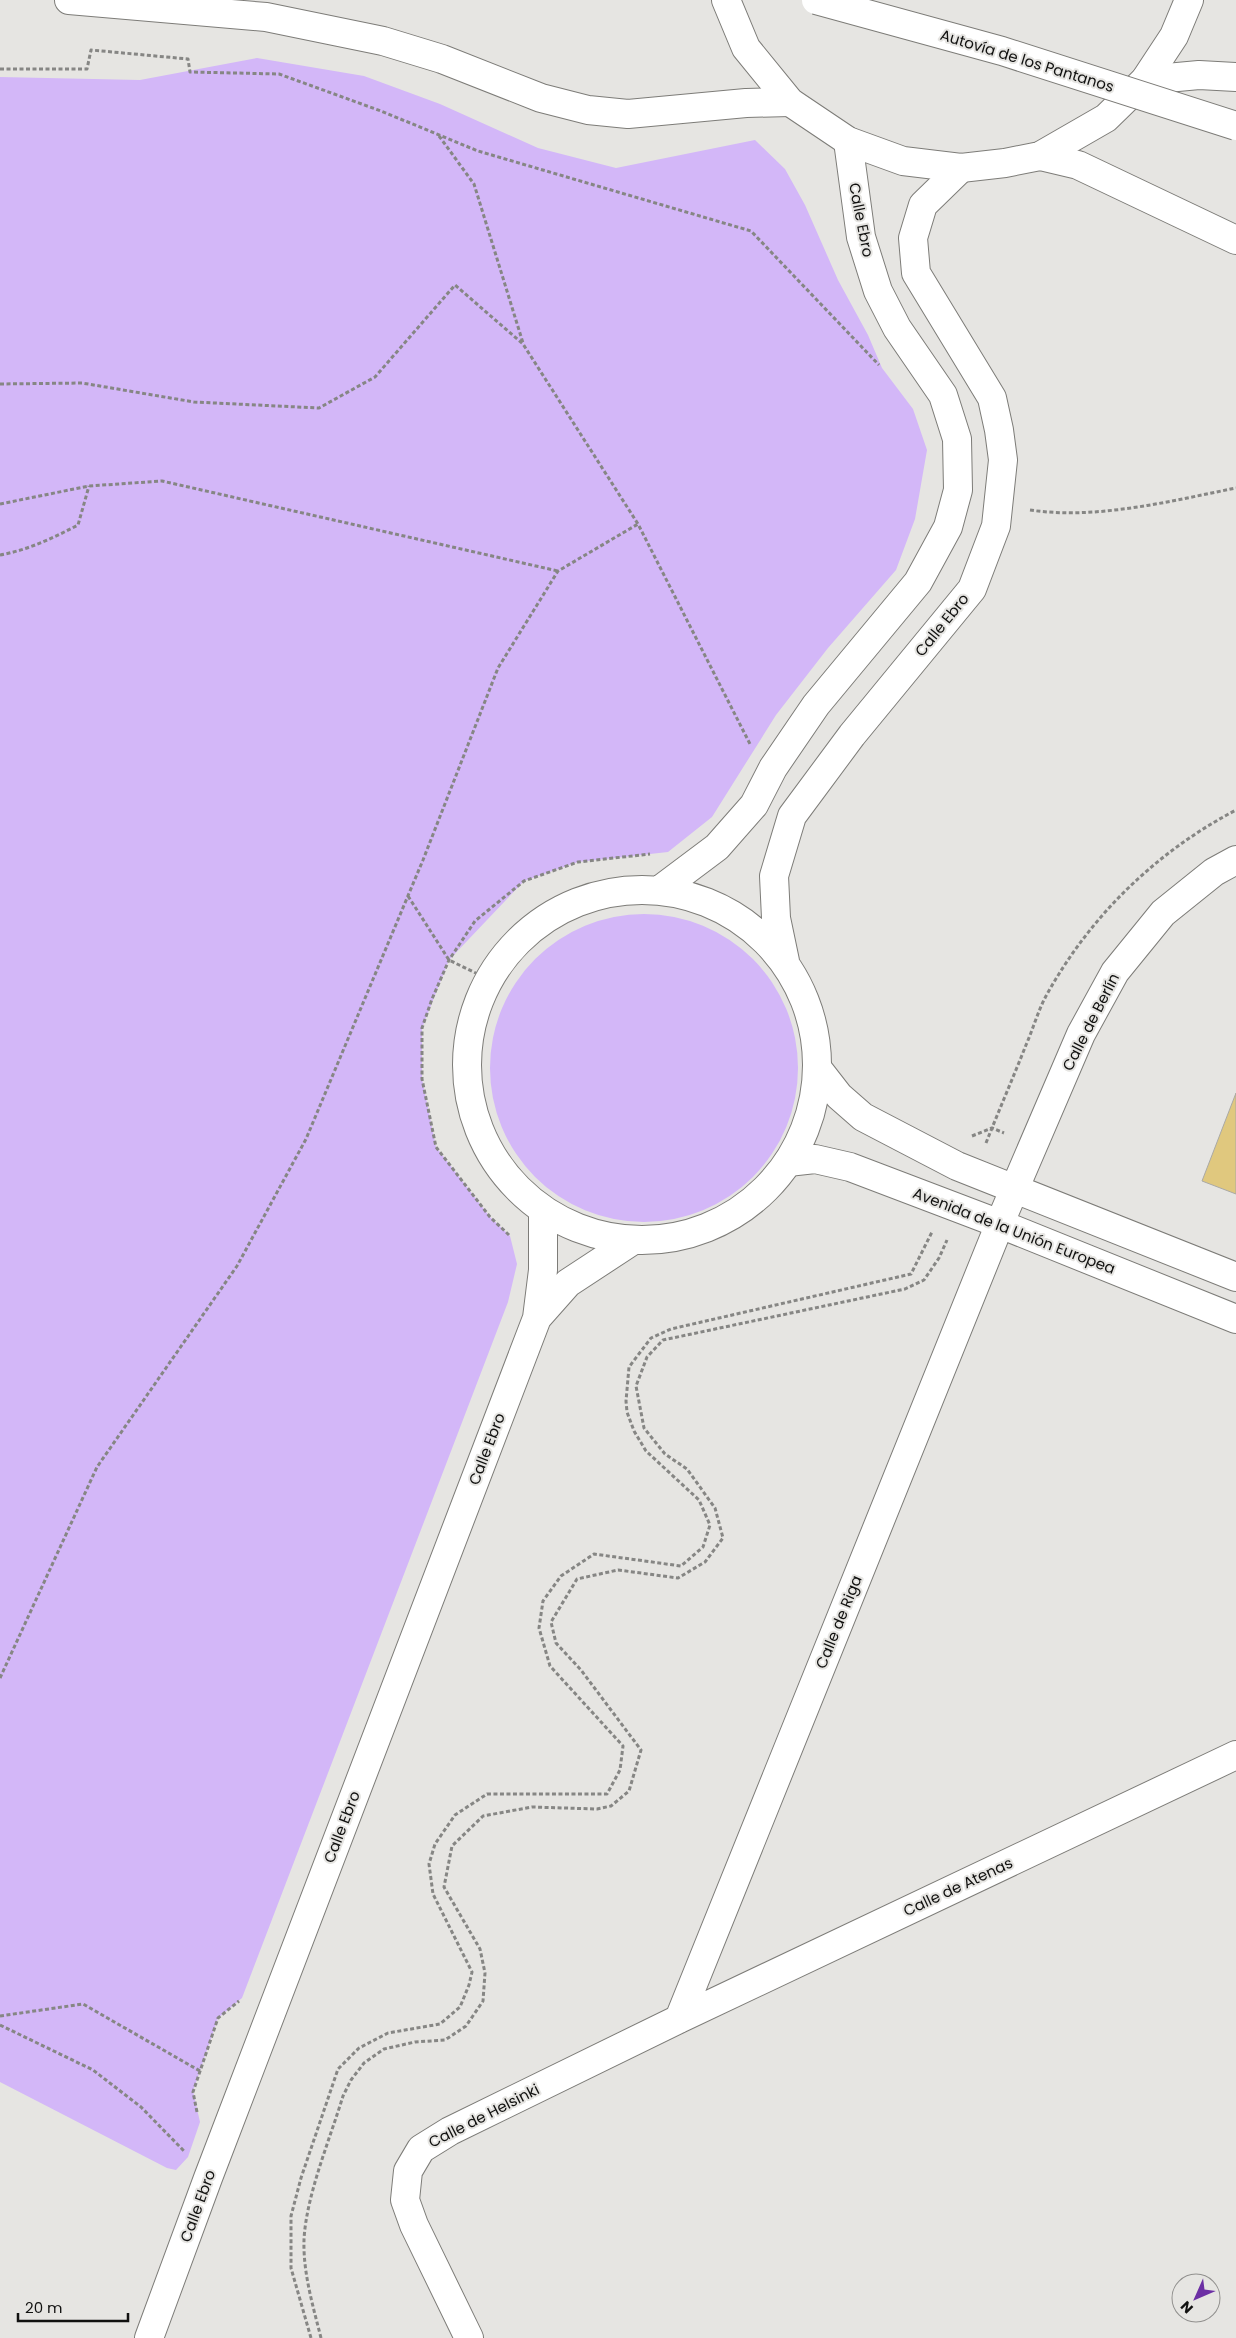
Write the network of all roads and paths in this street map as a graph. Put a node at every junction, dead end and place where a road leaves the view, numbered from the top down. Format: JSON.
{"nodes":[{"id":1,"x":69,"y":0,"type":"edge"},
{"id":2,"x":726,"y":0,"type":"edge"},
{"id":3,"x":816,"y":0,"type":"edge"},
{"id":4,"x":1189,"y":0,"type":"edge"},
{"id":5,"x":0,"y":69,"type":"edge"},
{"id":6,"x":1236,"y":77,"type":"edge"},
{"id":7,"x":1145,"y":80,"type":"junction"},
{"id":8,"x":790,"y":102,"type":"junction"},
{"id":9,"x":1236,"y":126,"type":"edge"},
{"id":10,"x":438,"y":135,"type":"junction"},
{"id":11,"x":848,"y":141,"type":"junction"},
{"id":12,"x":1040,"y":156,"type":"junction"},
{"id":13,"x":960,"y":168,"type":"junction"},
{"id":14,"x":1236,"y":240,"type":"edge"},
{"id":15,"x":523,"y":344,"type":"junction"},
{"id":16,"x":882,"y":368,"type":"dead end"},
{"id":17,"x":0,"y":384,"type":"edge"},
{"id":18,"x":89,"y":486,"type":"junction"},
{"id":19,"x":1236,"y":488,"type":"edge"},
{"id":20,"x":0,"y":504,"type":"edge"},
{"id":21,"x":998,"y":506,"type":"junction"},
{"id":22,"x":638,"y":524,"type":"junction"},
{"id":23,"x":0,"y":554,"type":"edge"},
{"id":24,"x":558,"y":571,"type":"junction"},
{"id":25,"x":754,"y":751,"type":"dead end"},
{"id":26,"x":652,"y":854,"type":"dead end"},
{"id":27,"x":1236,"y":860,"type":"edge"},
{"id":28,"x":661,"y":890,"type":"junction"},
{"id":29,"x":408,"y":896,"type":"junction"},
{"id":30,"x":449,"y":960,"type":"junction"},
{"id":31,"x":785,"y":961,"type":"junction"},
{"id":32,"x":490,"y":980,"type":"junction"},
{"id":33,"x":818,"y":1069,"type":"junction"},
{"id":34,"x":1034,"y":1144,"type":"junction"},
{"id":35,"x":788,"y":1162,"type":"junction"},
{"id":36,"x":957,"y":1166,"type":"junction"},
{"id":37,"x":1014,"y":1190,"type":"junction"},
{"id":38,"x":952,"y":1206,"type":"junction"},
{"id":39,"x":543,"y":1211,"type":"junction"},
{"id":40,"x":1000,"y":1224,"type":"junction"},
{"id":41,"x":510,"y":1236,"type":"dead end"},
{"id":42,"x":632,"y":1241,"type":"junction"},
{"id":43,"x":1236,"y":1277,"type":"edge"},
{"id":44,"x":537,"y":1318,"type":"junction"},
{"id":45,"x":1236,"y":1319,"type":"edge"},
{"id":46,"x":0,"y":1678,"type":"edge"},
{"id":47,"x":1236,"y":1755,"type":"edge"},
{"id":48,"x":242,"y":1998,"type":"dead end"},
{"id":49,"x":0,"y":2016,"type":"edge"},
{"id":50,"x":679,"y":2019,"type":"junction"},
{"id":51,"x":0,"y":2025,"type":"edge"},
{"id":52,"x":200,"y":2071,"type":"junction"},
{"id":53,"x":198,"y":2114,"type":"dead end"},
{"id":54,"x":208,"y":2178,"type":"junction"},
{"id":55,"x":149,"y":2338,"type":"edge"},
{"id":56,"x":311,"y":2338,"type":"edge"},
{"id":57,"x":321,"y":2338,"type":"edge"},
{"id":58,"x":469,"y":2338,"type":"edge"}],
"edges":[{"from":1,"to":8,"type":"main road"},
{"from":2,"to":8,"type":"main road"},
{"from":3,"to":9,"type":"main road","name":"Autovía de los Pantanos","bridge":true},
{"from":4,"to":7,"type":"main road"},
{"from":5,"to":10,"type":"path"},
{"from":6,"to":7,"type":"main road"},
{"from":7,"to":12,"type":"main road"},
{"from":8,"to":11,"type":"main road"},
{"from":10,"to":15,"type":"path"},
{"from":10,"to":16,"type":"path"},
{"from":11,"to":13,"type":"main road"},
{"from":11,"to":28,"type":"main road","name":"Calle Ebro"},
{"from":12,"to":13,"type":"main road"},
{"from":12,"to":14,"type":"main road"},
{"from":13,"to":21,"type":"main road","name":"Calle Ebro"},
{"from":15,"to":17,"type":"path"},
{"from":15,"to":22,"type":"path"},
{"from":18,"to":20,"type":"path"},
{"from":18,"to":23,"type":"path"},
{"from":18,"to":24,"type":"path"},
{"from":19,"to":21,"type":"path"},
{"from":21,"to":31,"type":"main road","name":"Calle Ebro"},
{"from":22,"to":24,"type":"path"},
{"from":22,"to":25,"type":"path"},
{"from":24,"to":29,"type":"path"},
{"from":26,"to":30,"type":"path"},
{"from":27,"to":34,"type":"main road","name":"Calle de Berlín"},
{"from":28,"to":31,"type":"main road"},
{"from":28,"to":32,"type":"main road"},
{"from":29,"to":30,"type":"path"},
{"from":29,"to":46,"type":"path"},
{"from":30,"to":32,"type":"path"},
{"from":30,"to":41,"type":"path"},
{"from":31,"to":33,"type":"main road"},
{"from":32,"to":39,"type":"main road"},
{"from":33,"to":35,"type":"main road"},
{"from":33,"to":36,"type":"main road"},
{"from":34,"to":36,"type":"path"},
{"from":34,"to":37,"type":"main road","name":"Calle de Berlín"},
{"from":35,"to":38,"type":"main road","name":"Avenida de la Unión Europea"},
{"from":35,"to":42,"type":"main road"},
{"from":36,"to":37,"type":"main road"},
{"from":37,"to":40,"type":"main road","name":"Calle de Berlín"},
{"from":37,"to":43,"type":"main road"},
{"from":38,"to":40,"type":"main road","name":"Avenida de la Unión Europea"},
{"from":38,"to":56,"type":"path"},
{"from":38,"to":57,"type":"path"},
{"from":39,"to":42,"type":"main road"},
{"from":39,"to":44,"type":"main road","name":"Calle Ebro"},
{"from":40,"to":45,"type":"main road","name":"Avenida de la Unión Europea"},
{"from":40,"to":50,"type":"main road","name":"Calle de Riga"},
{"from":42,"to":44,"type":"main road","name":"Calle Ebro"},
{"from":44,"to":54,"type":"main road","name":"Calle Ebro"},
{"from":47,"to":50,"type":"main road","name":"Calle de Atenas"},
{"from":48,"to":52,"type":"path"},
{"from":49,"to":52,"type":"path"},
{"from":50,"to":58,"type":"main road","name":"Calle de Helsinki"},
{"from":51,"to":54,"type":"path"},
{"from":52,"to":53,"type":"path"},
{"from":54,"to":55,"type":"main road","name":"Calle Ebro"}]}
